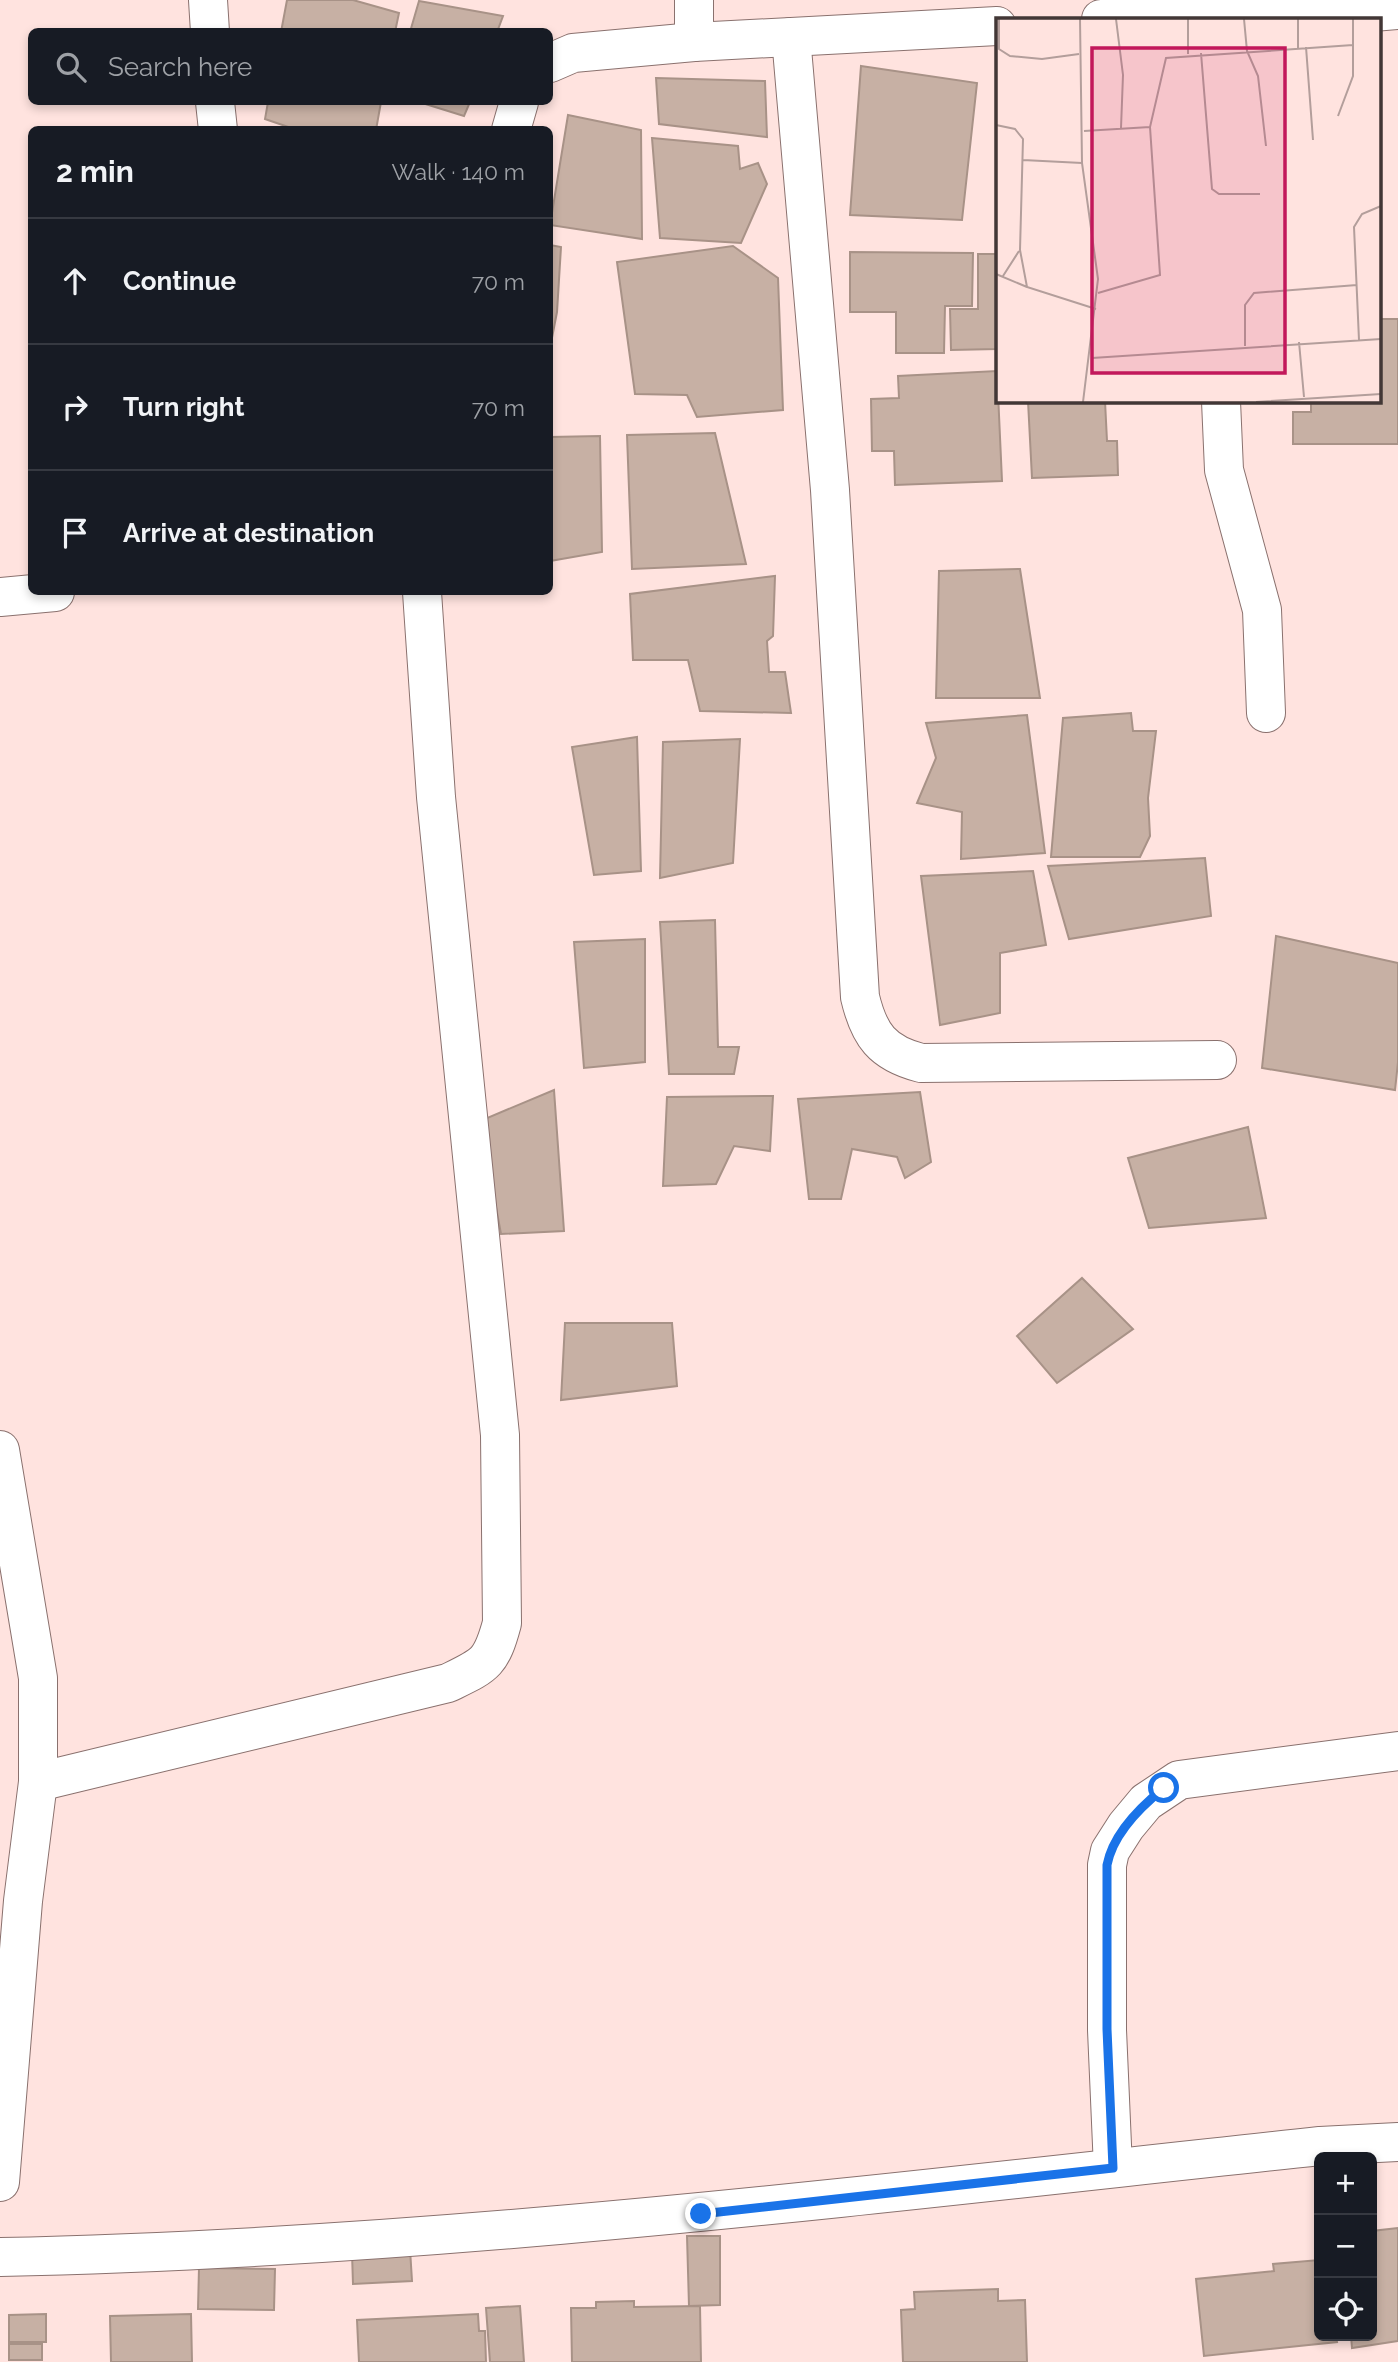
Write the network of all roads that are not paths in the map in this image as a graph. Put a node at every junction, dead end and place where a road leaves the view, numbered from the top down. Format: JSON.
{"nodes":[{"id":1,"x":208,"y":0,"type":"edge"},
{"id":2,"x":694,"y":0,"type":"edge"},
{"id":3,"x":1398,"y":10,"type":"edge"},
{"id":4,"x":1120,"y":14,"type":"edge"},
{"id":5,"x":996,"y":26,"type":"edge"},
{"id":6,"x":210,"y":28,"type":"edge"},
{"id":7,"x":791,"y":37,"type":"junction"},
{"id":8,"x":694,"y":42,"type":"junction"},
{"id":9,"x":553,"y":62,"type":"edge"},
{"id":10,"x":215,"y":105,"type":"edge"},
{"id":11,"x":518,"y":105,"type":"edge"},
{"id":12,"x":218,"y":126,"type":"edge"},
{"id":13,"x":512,"y":126,"type":"edge"},
{"id":14,"x":1221,"y":402,"type":"edge"},
{"id":15,"x":28,"y":594,"type":"edge"},
{"id":16,"x":422,"y":595,"type":"edge"},
{"id":17,"x":0,"y":597,"type":"edge"},
{"id":18,"x":1266,"y":713,"type":"dead end"},
{"id":19,"x":1217,"y":1060,"type":"dead end"},
{"id":20,"x":0,"y":1450,"type":"edge"},
{"id":21,"x":1398,"y":1751,"type":"edge"},
{"id":22,"x":38,"y":1782,"type":"junction"},
{"id":23,"x":12,"y":1898,"type":"edge"},
{"id":24,"x":1398,"y":2142,"type":"edge"},
{"id":25,"x":1113,"y":2168,"type":"junction"},
{"id":26,"x":0,"y":2182,"type":"edge"},
{"id":27,"x":0,"y":2257,"type":"edge"}],
"edges":[{"from":1,"to":6,"type":"street"},
{"from":2,"to":8,"type":"street"},
{"from":3,"to":4,"type":"street"},
{"from":5,"to":7,"type":"street"},
{"from":7,"to":8,"type":"street"},
{"from":7,"to":19,"type":"street"},
{"from":8,"to":9,"type":"street"},
{"from":10,"to":12,"type":"street"},
{"from":11,"to":13,"type":"street"},
{"from":14,"to":18,"type":"street"},
{"from":15,"to":17,"type":"street"},
{"from":16,"to":22,"type":"street"},
{"from":20,"to":22,"type":"street"},
{"from":21,"to":25,"type":"street"},
{"from":22,"to":23,"type":"street"},
{"from":23,"to":26,"type":"street"},
{"from":24,"to":25,"type":"street"},
{"from":25,"to":27,"type":"street"}]}
